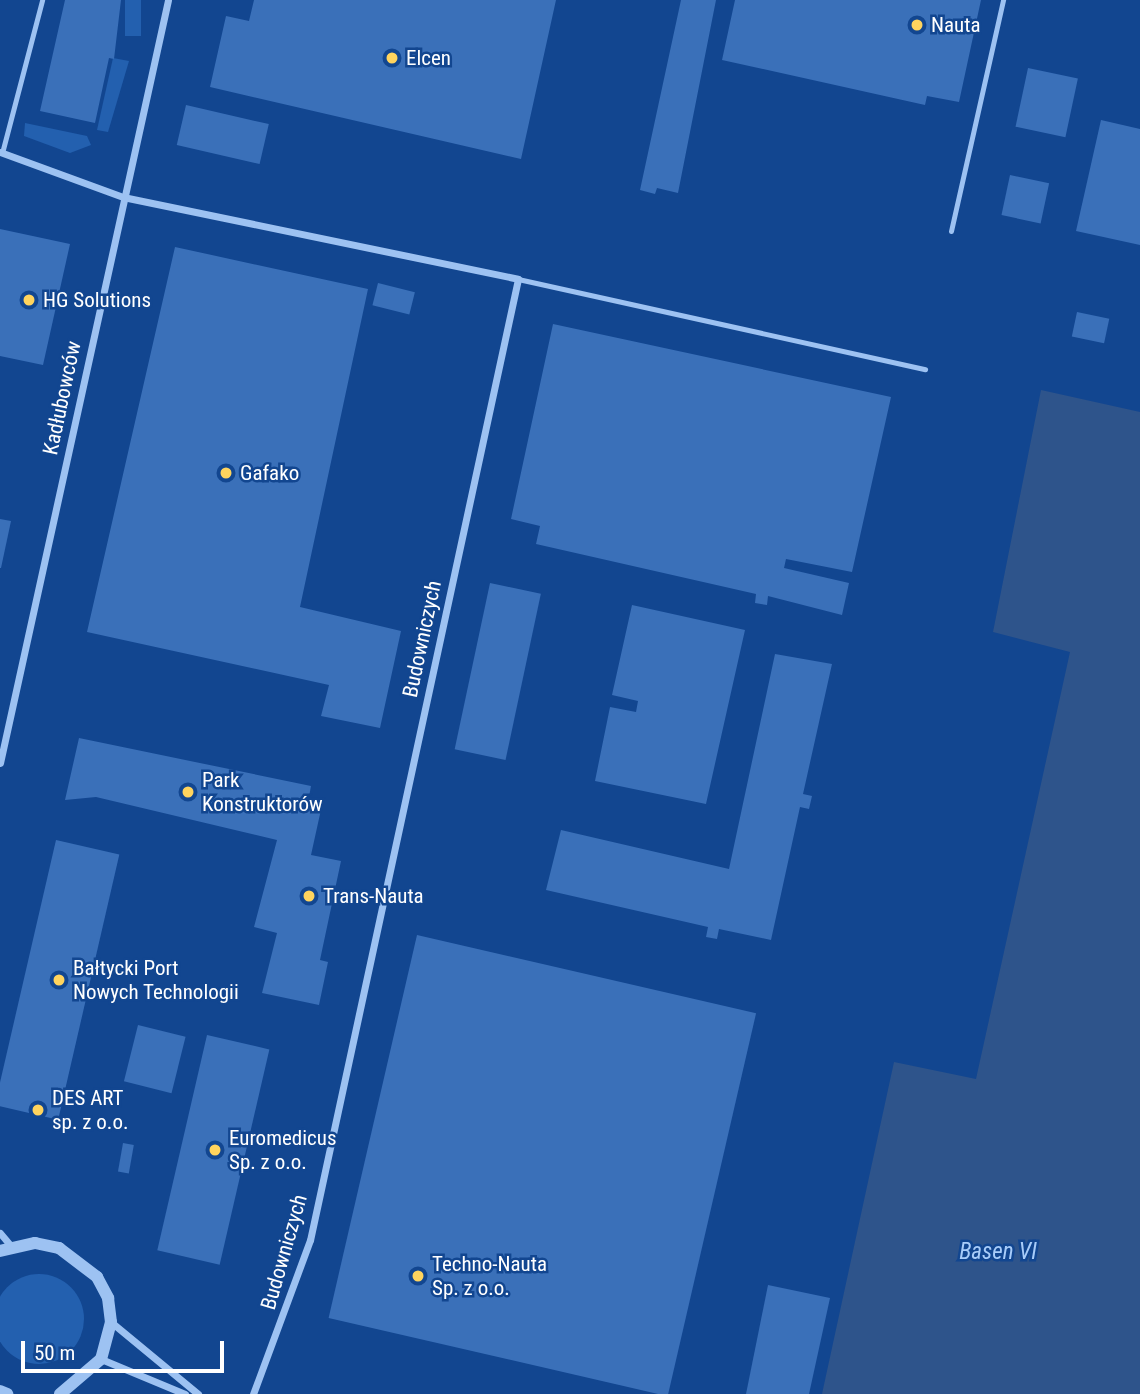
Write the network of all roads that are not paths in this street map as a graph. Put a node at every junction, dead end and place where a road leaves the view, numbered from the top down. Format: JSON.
{"nodes":[{"id":1,"x":42,"y":0,"type":"edge"},
{"id":2,"x":169,"y":0,"type":"edge"},
{"id":3,"x":1003,"y":0,"type":"edge"},
{"id":4,"x":1,"y":152,"type":"edge"},
{"id":5,"x":123,"y":197,"type":"junction"},
{"id":6,"x":951,"y":231,"type":"dead end"},
{"id":7,"x":518,"y":279,"type":"junction"},
{"id":8,"x":925,"y":369,"type":"dead end"},
{"id":9,"x":0,"y":763,"type":"edge"},
{"id":10,"x":0,"y":1233,"type":"edge"},
{"id":11,"x":6,"y":1249,"type":"edge"},
{"id":12,"x":111,"y":1322,"type":"junction"},
{"id":13,"x":101,"y":1359,"type":"junction"},
{"id":14,"x":0,"y":1391,"type":"edge"},
{"id":15,"x":68,"y":1392,"type":"edge"},
{"id":16,"x":7,"y":1394,"type":"edge"},
{"id":17,"x":185,"y":1394,"type":"edge"},
{"id":18,"x":198,"y":1394,"type":"edge"},
{"id":19,"x":253,"y":1394,"type":"edge"}],
"edges":[{"from":1,"to":4,"type":"lane"},
{"from":2,"to":5,"type":"street","name":"Kadłubowców"},
{"from":3,"to":6,"type":"lane"},
{"from":4,"to":5,"type":"street"},
{"from":5,"to":7,"type":"street"},
{"from":5,"to":9,"type":"street","name":"Kadłubowców"},
{"from":7,"to":8,"type":"lane"},
{"from":7,"to":19,"type":"street","name":"Budowniczych"},
{"from":10,"to":11,"type":"street"},
{"from":11,"to":12,"type":"street"},
{"from":12,"to":13,"type":"street"},
{"from":12,"to":18,"type":"street"},
{"from":13,"to":15,"type":"street"},
{"from":13,"to":17,"type":"street"},
{"from":14,"to":16,"type":"street"}]}
